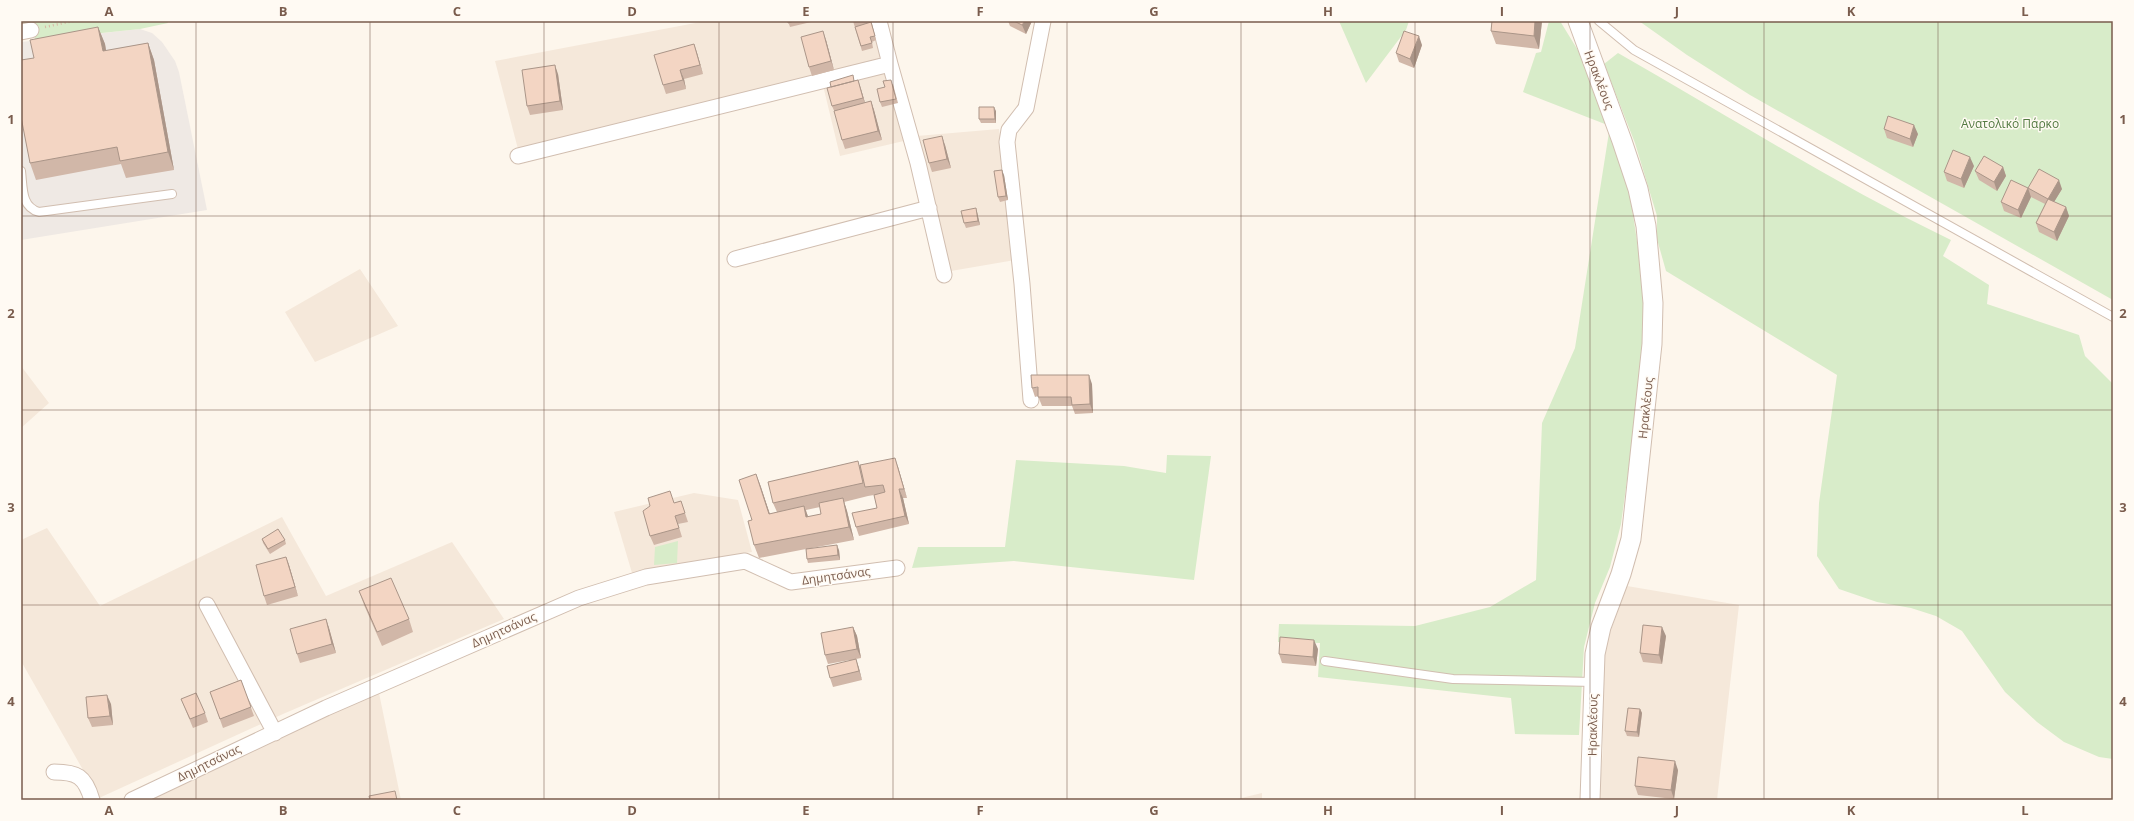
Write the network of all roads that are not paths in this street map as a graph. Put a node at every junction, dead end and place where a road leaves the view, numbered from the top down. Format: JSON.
{"nodes":[{"id":1,"x":879,"y":21,"type":"edge"},
{"id":2,"x":1043,"y":21,"type":"edge"},
{"id":3,"x":1578,"y":21,"type":"edge"},
{"id":4,"x":1599,"y":21,"type":"edge"},
{"id":5,"x":890,"y":64,"type":"junction"},
{"id":6,"x":518,"y":156,"type":"dead end"},
{"id":7,"x":21,"y":171,"type":"edge"},
{"id":8,"x":172,"y":194,"type":"dead end"},
{"id":9,"x":929,"y":208,"type":"junction"},
{"id":10,"x":735,"y":259,"type":"dead end"},
{"id":11,"x":944,"y":275,"type":"dead end"},
{"id":12,"x":2113,"y":317,"type":"edge"},
{"id":13,"x":1031,"y":400,"type":"dead end"},
{"id":14,"x":897,"y":568,"type":"dead end"},
{"id":15,"x":207,"y":605,"type":"dead end"},
{"id":16,"x":1325,"y":661,"type":"dead end"},
{"id":17,"x":1594,"y":682,"type":"junction"},
{"id":18,"x":274,"y":733,"type":"junction"},
{"id":19,"x":54,"y":772,"type":"dead end"},
{"id":20,"x":92,"y":800,"type":"edge"},
{"id":21,"x":132,"y":800,"type":"edge"},
{"id":22,"x":1590,"y":800,"type":"edge"}],
"edges":[{"from":1,"to":5,"type":"street"},
{"from":2,"to":13,"type":"street"},
{"from":3,"to":17,"type":"street","name":"Ηρακλέους"},
{"from":4,"to":12,"type":"lane"},
{"from":5,"to":6,"type":"street"},
{"from":5,"to":9,"type":"street"},
{"from":7,"to":8,"type":"lane"},
{"from":9,"to":10,"type":"street"},
{"from":9,"to":11,"type":"street"},
{"from":14,"to":18,"type":"street","name":"Δημητσάνας"},
{"from":15,"to":18,"type":"street"},
{"from":16,"to":17,"type":"lane"},
{"from":17,"to":22,"type":"street","name":"Ηρακλέους"},
{"from":18,"to":21,"type":"street","name":"Δημητσάνας"},
{"from":19,"to":20,"type":"street"}]}
